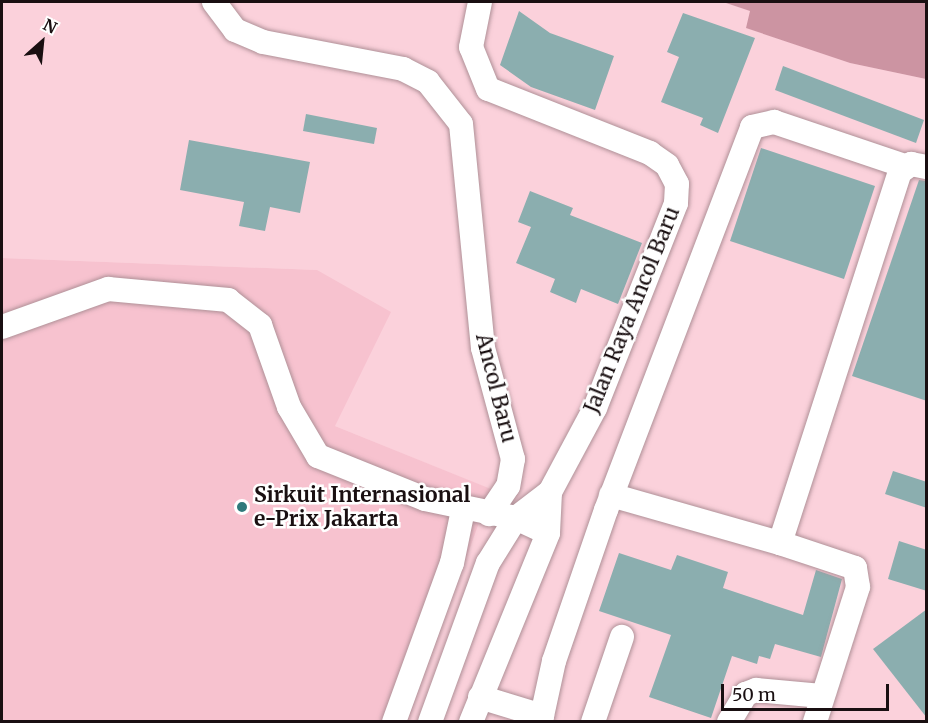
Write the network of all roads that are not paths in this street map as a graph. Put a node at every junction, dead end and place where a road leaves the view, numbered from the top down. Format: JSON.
{"nodes":[{"id":1,"x":214,"y":2,"type":"edge"},
{"id":2,"x":480,"y":2,"type":"edge"},
{"id":3,"x":916,"y":167,"type":"edge"},
{"id":4,"x":2,"y":327,"type":"edge"},
{"id":5,"x":550,"y":492,"type":"junction"},
{"id":6,"x":611,"y":495,"type":"junction"},
{"id":7,"x":463,"y":510,"type":"junction"},
{"id":8,"x":489,"y":514,"type":"junction"},
{"id":9,"x":516,"y":518,"type":"junction"},
{"id":10,"x":548,"y":533,"type":"junction"},
{"id":11,"x":780,"y":543,"type":"junction"},
{"id":12,"x":460,"y":635,"type":"junction"},
{"id":13,"x":622,"y":637,"type":"dead end"},
{"id":14,"x":499,"y":647,"type":"junction"},
{"id":15,"x":822,"y":696,"type":"junction"},
{"id":16,"x":480,"y":697,"type":"junction"},
{"id":17,"x":546,"y":720,"type":"edge"},
{"id":18,"x":394,"y":722,"type":"edge"},
{"id":19,"x":430,"y":722,"type":"edge"},
{"id":20,"x":471,"y":722,"type":"edge"},
{"id":21,"x":593,"y":722,"type":"edge"},
{"id":22,"x":729,"y":722,"type":"edge"},
{"id":23,"x":815,"y":722,"type":"edge"}],
"edges":[{"from":1,"to":8,"type":"lane","name":"Ancol Baru"},
{"from":2,"to":5,"type":"lane","name":"Jalan Raya Ancol Baru"},
{"from":3,"to":6,"type":"lane"},
{"from":3,"to":11,"type":"lane"},
{"from":4,"to":7,"type":"lane"},
{"from":5,"to":9,"type":"lane"},
{"from":5,"to":10,"type":"lane","name":"Jalan Raya Ancol Baru"},
{"from":6,"to":11,"type":"lane"},
{"from":6,"to":17,"type":"lane"},
{"from":7,"to":8,"type":"lane"},
{"from":7,"to":18,"type":"lane"},
{"from":8,"to":9,"type":"lane"},
{"from":9,"to":10,"type":"lane"},
{"from":9,"to":12,"type":"lane"},
{"from":10,"to":14,"type":"lane","name":"Jalan Raya Ancol Baru"},
{"from":11,"to":15,"type":"lane"},
{"from":12,"to":14,"type":"lane"},
{"from":12,"to":19,"type":"lane"},
{"from":13,"to":21,"type":"lane"},
{"from":14,"to":16,"type":"lane","name":"Jalan Raya Ancol Baru"},
{"from":15,"to":22,"type":"lane"},
{"from":15,"to":23,"type":"lane"},
{"from":16,"to":17,"type":"lane"},
{"from":16,"to":20,"type":"lane","name":"Jalan Raya Ancol Baru"}]}
